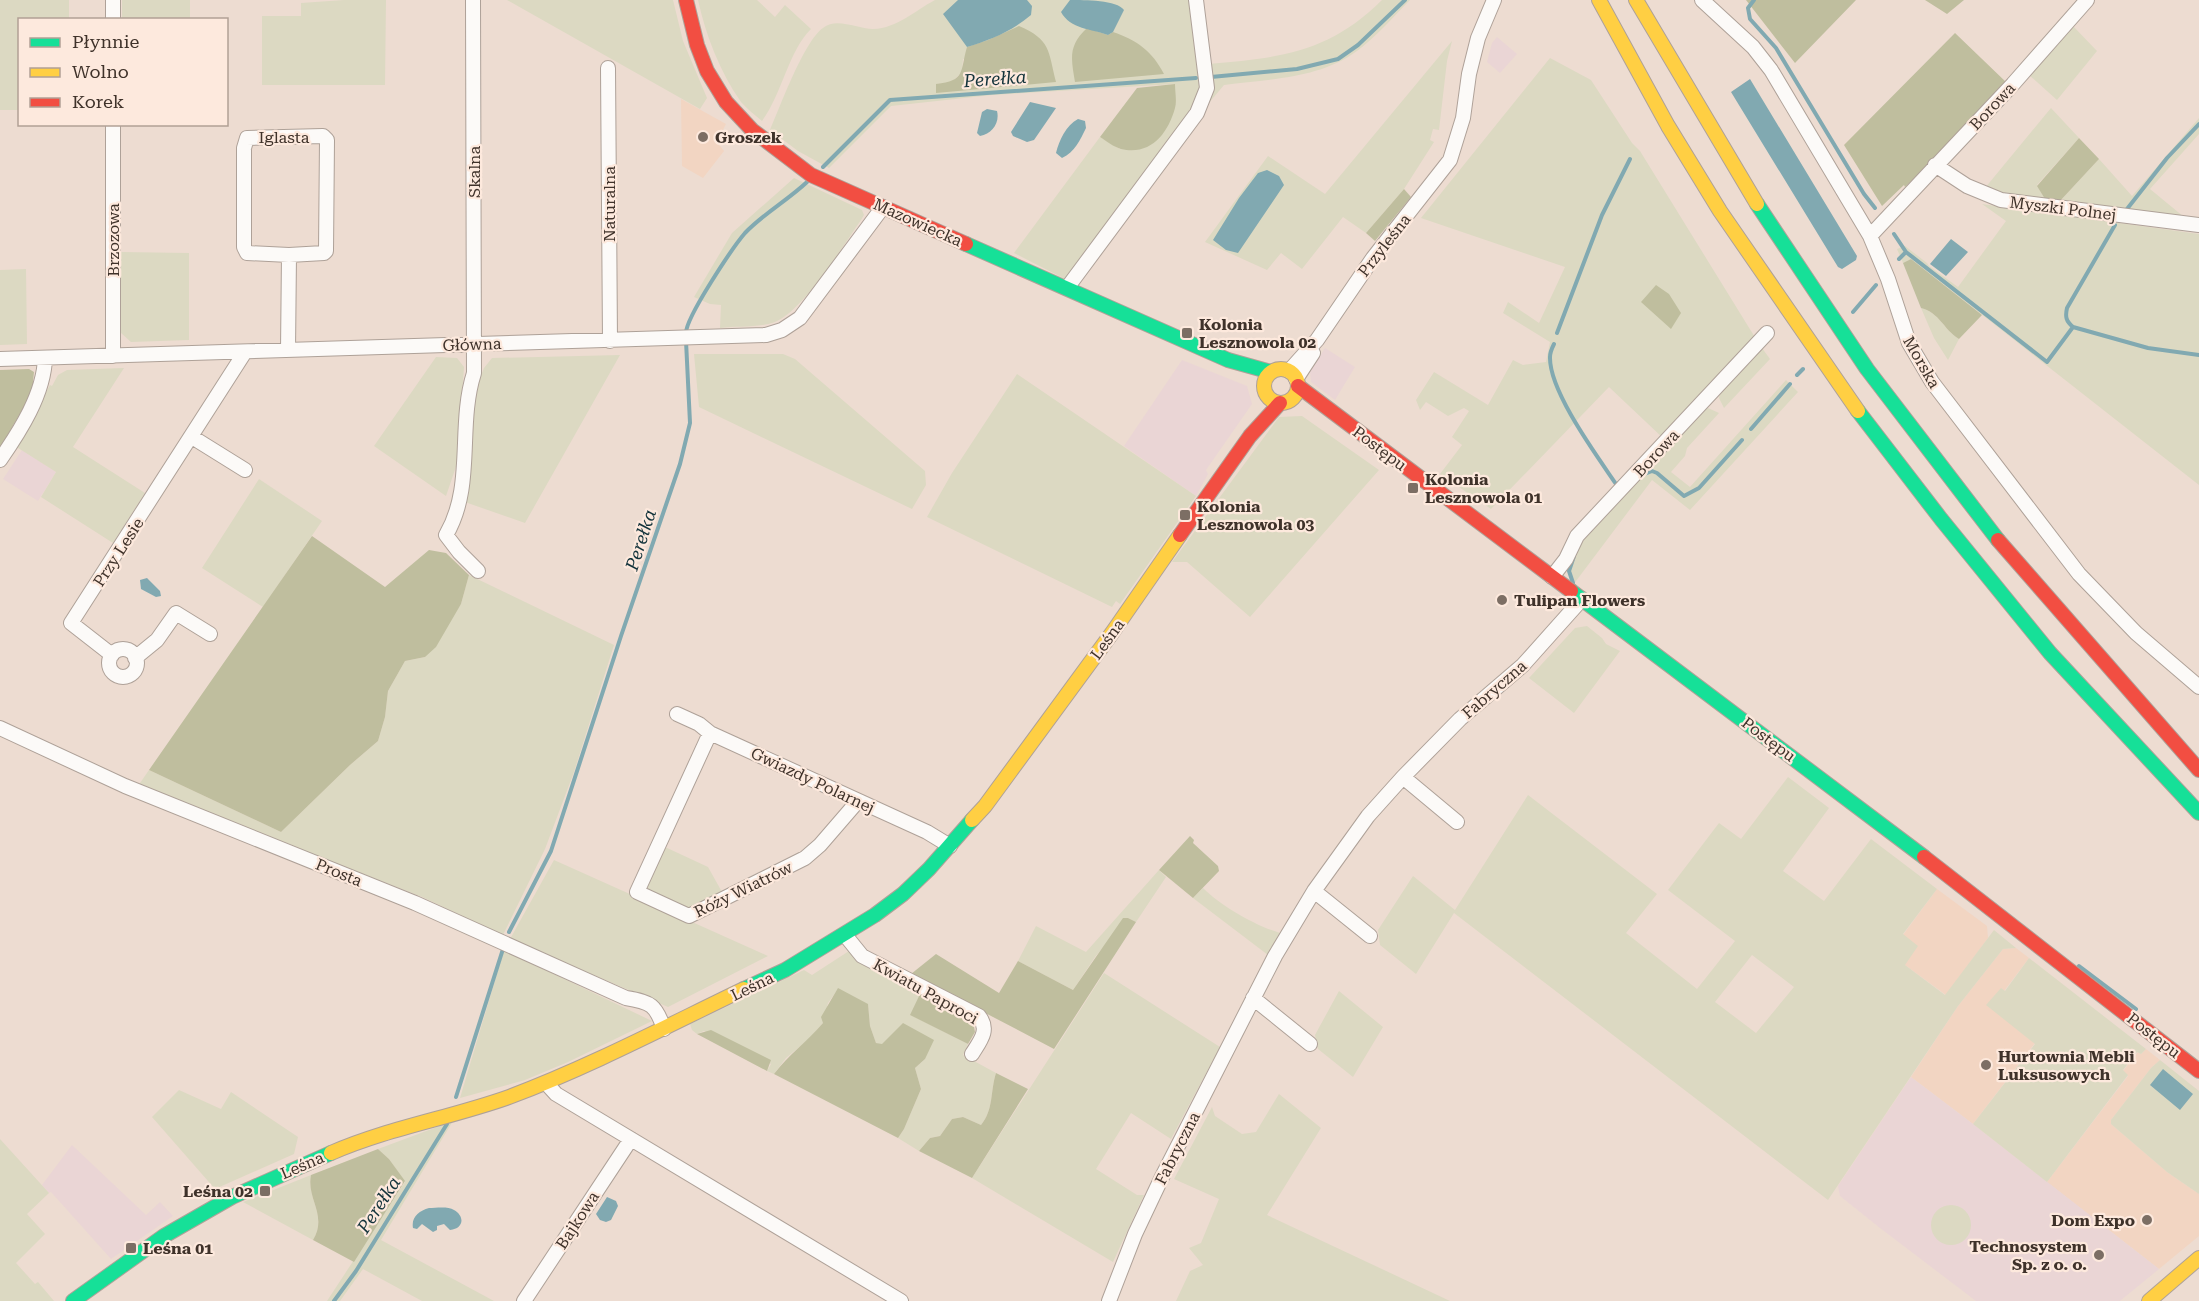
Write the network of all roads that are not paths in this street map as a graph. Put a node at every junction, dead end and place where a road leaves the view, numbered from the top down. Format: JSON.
{"nodes":[{"id":1,"x":113,"y":0,"type":"edge"},
{"id":2,"x":473,"y":0,"type":"edge"},
{"id":3,"x":686,"y":0,"type":"edge"},
{"id":4,"x":1196,"y":0,"type":"edge"},
{"id":5,"x":1494,"y":0,"type":"edge"},
{"id":6,"x":1599,"y":0,"type":"edge"},
{"id":7,"x":1636,"y":0,"type":"edge"},
{"id":8,"x":1702,"y":0,"type":"edge"},
{"id":9,"x":2086,"y":0,"type":"edge"},
{"id":10,"x":113,"y":18,"type":"edge"},
{"id":11,"x":608,"y":68,"type":"dead end"},
{"id":12,"x":113,"y":126,"type":"edge"},
{"id":13,"x":1935,"y":165,"type":"junction"},
{"id":14,"x":883,"y":207,"type":"junction"},
{"id":15,"x":2199,"y":225,"type":"edge"},
{"id":16,"x":1870,"y":236,"type":"junction"},
{"id":17,"x":289,"y":255,"type":"junction"},
{"id":18,"x":1067,"y":288,"type":"junction"},
{"id":19,"x":1767,"y":333,"type":"dead end"},
{"id":20,"x":610,"y":341,"type":"junction"},
{"id":21,"x":475,"y":343,"type":"junction"},
{"id":22,"x":288,"y":350,"type":"junction"},
{"id":23,"x":245,"y":352,"type":"junction"},
{"id":24,"x":113,"y":356,"type":"junction"},
{"id":25,"x":45,"y":358,"type":"junction"},
{"id":26,"x":0,"y":359,"type":"edge"},
{"id":27,"x":1228,"y":360,"type":"junction"},
{"id":28,"x":1271,"y":372,"type":"junction"},
{"id":29,"x":1291,"y":387,"type":"junction"},
{"id":30,"x":1265,"y":390,"type":"junction"},
{"id":31,"x":192,"y":436,"type":"junction"},
{"id":32,"x":1250,"y":436,"type":"junction"},
{"id":33,"x":0,"y":460,"type":"edge"},
{"id":34,"x":245,"y":470,"type":"dead end"},
{"id":35,"x":478,"y":571,"type":"dead end"},
{"id":36,"x":1552,"y":577,"type":"junction"},
{"id":37,"x":1582,"y":599,"type":"junction"},
{"id":38,"x":210,"y":634,"type":"dead end"},
{"id":39,"x":112,"y":655,"type":"junction"},
{"id":40,"x":135,"y":658,"type":"junction"},
{"id":41,"x":2199,"y":687,"type":"edge"},
{"id":42,"x":677,"y":714,"type":"dead end"},
{"id":43,"x":0,"y":728,"type":"edge"},
{"id":44,"x":710,"y":733,"type":"junction"},
{"id":45,"x":2199,"y":770,"type":"edge"},
{"id":46,"x":1403,"y":777,"type":"junction"},
{"id":47,"x":858,"y":801,"type":"junction"},
{"id":48,"x":2199,"y":813,"type":"edge"},
{"id":49,"x":1457,"y":822,"type":"dead end"},
{"id":50,"x":950,"y":846,"type":"junction"},
{"id":51,"x":1314,"y":891,"type":"junction"},
{"id":52,"x":845,"y":935,"type":"junction"},
{"id":53,"x":1370,"y":936,"type":"dead end"},
{"id":54,"x":1253,"y":998,"type":"junction"},
{"id":55,"x":664,"y":1029,"type":"junction"},
{"id":56,"x":1310,"y":1044,"type":"dead end"},
{"id":57,"x":972,"y":1054,"type":"dead end"},
{"id":58,"x":2199,"y":1071,"type":"edge"},
{"id":59,"x":546,"y":1083,"type":"junction"},
{"id":60,"x":631,"y":1139,"type":"junction"},
{"id":61,"x":2199,"y":1258,"type":"edge"},
{"id":62,"x":73,"y":1301,"type":"edge"},
{"id":63,"x":524,"y":1301,"type":"edge"},
{"id":64,"x":901,"y":1301,"type":"edge"},
{"id":65,"x":1109,"y":1301,"type":"edge"},
{"id":66,"x":2149,"y":1301,"type":"edge"}],
"edges":[{"from":1,"to":10,"type":"street"},
{"from":2,"to":21,"type":"street","name":"Skalna"},
{"from":3,"to":14,"type":"main road","name":"Mazowiecka"},
{"from":4,"to":18,"type":"street"},
{"from":5,"to":29,"type":"street","name":"Przyleśna"},
{"from":6,"to":48,"type":"main road"},
{"from":7,"to":45,"type":"main road"},
{"from":8,"to":16,"type":"street","name":"Morska"},
{"from":9,"to":13,"type":"street","name":"Borowa"},
{"from":11,"to":20,"type":"street","name":"Naturalna"},
{"from":12,"to":24,"type":"street","name":"Brzozowa"},
{"from":13,"to":15,"type":"street","name":"Myszki Polnej"},
{"from":13,"to":16,"type":"street","name":"Borowa"},
{"from":14,"to":18,"type":"main road","name":"Mazowiecka"},
{"from":14,"to":20,"type":"street","name":"Główna"},
{"from":16,"to":41,"type":"street","name":"Morska"},
{"from":17,"to":17,"type":"street","name":"Iglasta"},
{"from":17,"to":22,"type":"street"},
{"from":18,"to":27,"type":"main road","name":"Mazowiecka"},
{"from":19,"to":36,"type":"street","name":"Borowa"},
{"from":20,"to":21,"type":"street","name":"Główna"},
{"from":21,"to":22,"type":"street","name":"Główna"},
{"from":21,"to":35,"type":"street"},
{"from":22,"to":23,"type":"street","name":"Główna"},
{"from":23,"to":24,"type":"street","name":"Główna"},
{"from":23,"to":31,"type":"street","name":"Przy Lesie"},
{"from":24,"to":25,"type":"street","name":"Główna"},
{"from":25,"to":26,"type":"street","name":"Główna"},
{"from":25,"to":33,"type":"street"},
{"from":27,"to":28,"type":"main road","name":"Mazowiecka"},
{"from":27,"to":30,"type":"main road","name":"Mazowiecka"},
{"from":28,"to":29,"type":"main road"},
{"from":28,"to":30,"type":"main road","name":"Leśna"},
{"from":29,"to":30,"type":"main road","name":"Mazowiecka"},
{"from":29,"to":32,"type":"main road","name":"Leśna"},
{"from":29,"to":36,"type":"main road","name":"Postępu"},
{"from":30,"to":32,"type":"main road","name":"Leśna"},
{"from":31,"to":34,"type":"street"},
{"from":31,"to":39,"type":"street","name":"Przy Lesie"},
{"from":32,"to":50,"type":"main road","name":"Leśna"},
{"from":36,"to":37,"type":"main road","name":"Postępu"},
{"from":37,"to":46,"type":"street","name":"Fabryczna"},
{"from":37,"to":58,"type":"main road","name":"Postępu"},
{"from":38,"to":40,"type":"street"},
{"from":39,"to":40,"type":"street"},
{"from":39,"to":40,"type":"street","name":"Przy Lesie"},
{"from":42,"to":44,"type":"street","name":"Gwiazdy Polarnej"},
{"from":43,"to":55,"type":"street","name":"Prosta"},
{"from":44,"to":47,"type":"street","name":"Gwiazdy Polarnej"},
{"from":44,"to":47,"type":"street","name":"Róży Wiatrów"},
{"from":46,"to":49,"type":"street"},
{"from":46,"to":51,"type":"street","name":"Fabryczna"},
{"from":47,"to":50,"type":"street","name":"Gwiazdy Polarnej"},
{"from":50,"to":52,"type":"main road","name":"Leśna"},
{"from":51,"to":53,"type":"street"},
{"from":51,"to":54,"type":"street","name":"Fabryczna"},
{"from":52,"to":55,"type":"main road","name":"Leśna"},
{"from":52,"to":57,"type":"street","name":"Kwiatu Paproci"},
{"from":54,"to":56,"type":"street"},
{"from":54,"to":65,"type":"street","name":"Fabryczna"},
{"from":55,"to":59,"type":"main road","name":"Leśna"},
{"from":59,"to":60,"type":"street"},
{"from":59,"to":62,"type":"main road","name":"Leśna"},
{"from":60,"to":63,"type":"street","name":"Bajkowa"},
{"from":60,"to":64,"type":"street"},
{"from":61,"to":66,"type":"main road"}]}
